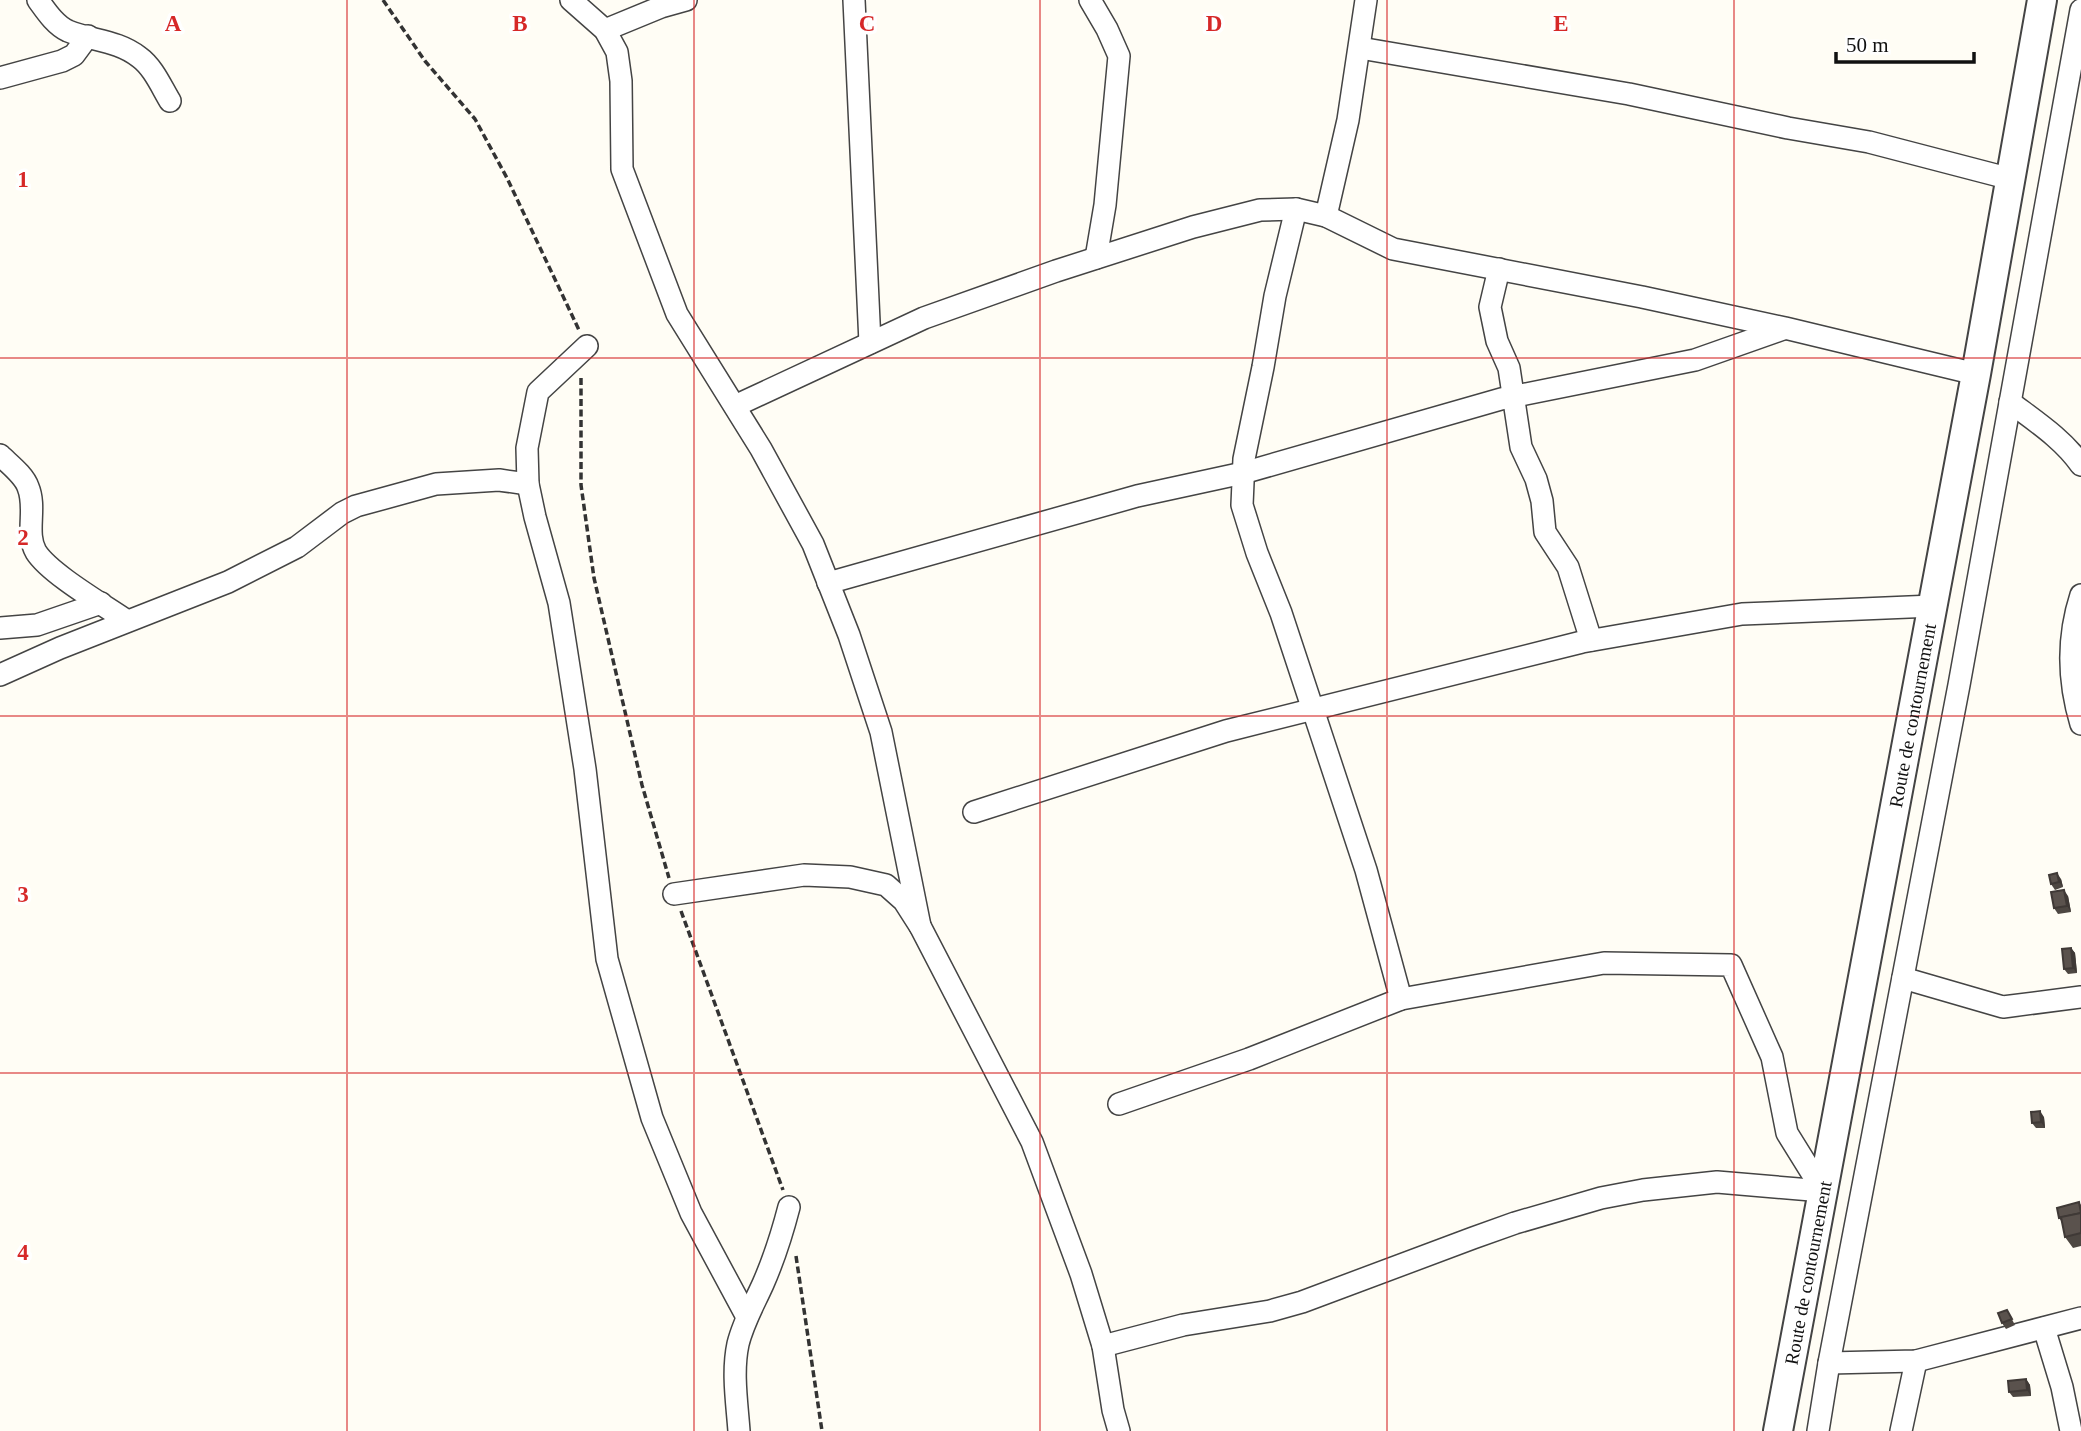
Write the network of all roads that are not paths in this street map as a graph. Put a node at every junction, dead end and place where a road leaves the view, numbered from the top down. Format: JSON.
{"nodes":[{"id":1,"x":38,"y":0,"type":"edge"},
{"id":2,"x":571,"y":0,"type":"edge"},
{"id":3,"x":686,"y":0,"type":"edge"},
{"id":4,"x":853,"y":0,"type":"edge"},
{"id":5,"x":1090,"y":0,"type":"edge"},
{"id":6,"x":1367,"y":0,"type":"edge"},
{"id":7,"x":2042,"y":0,"type":"edge"},
{"id":8,"x":2081,"y":10,"type":"edge"},
{"id":9,"x":605,"y":30,"type":"junction"},
{"id":10,"x":88,"y":36,"type":"junction"},
{"id":11,"x":1360,"y":48,"type":"junction"},
{"id":12,"x":0,"y":78,"type":"edge"},
{"id":13,"x":170,"y":101,"type":"dead end"},
{"id":14,"x":2011,"y":179,"type":"junction"},
{"id":15,"x":1296,"y":209,"type":"junction"},
{"id":16,"x":1326,"y":216,"type":"junction"},
{"id":17,"x":1096,"y":258,"type":"junction"},
{"id":18,"x":1499,"y":269,"type":"junction"},
{"id":19,"x":1785,"y":328,"type":"junction"},
{"id":20,"x":870,"y":343,"type":"junction"},
{"id":21,"x":587,"y":346,"type":"road end"},
{"id":22,"x":1976,"y":374,"type":"junction"},
{"id":23,"x":1514,"y":396,"type":"junction"},
{"id":24,"x":2010,"y":402,"type":"junction"},
{"id":25,"x":735,"y":406,"type":"junction"},
{"id":26,"x":0,"y":455,"type":"edge"},
{"id":27,"x":2081,"y":466,"type":"edge"},
{"id":28,"x":1243,"y":473,"type":"junction"},
{"id":29,"x":528,"y":484,"type":"junction"},
{"id":30,"x":828,"y":583,"type":"junction"},
{"id":31,"x":2081,"y":595,"type":"edge"},
{"id":32,"x":101,"y":603,"type":"junction"},
{"id":33,"x":1933,"y":606,"type":"junction"},
{"id":34,"x":127,"y":621,"type":"junction"},
{"id":35,"x":0,"y":628,"type":"edge"},
{"id":36,"x":1591,"y":640,"type":"junction"},
{"id":37,"x":0,"y":675,"type":"edge"},
{"id":38,"x":1313,"y":709,"type":"junction"},
{"id":39,"x":2081,"y":724,"type":"edge"},
{"id":40,"x":974,"y":812,"type":"dead end"},
{"id":41,"x":674,"y":894,"type":"road end"},
{"id":42,"x":920,"y":926,"type":"junction"},
{"id":43,"x":1903,"y":978,"type":"junction"},
{"id":44,"x":2081,"y":997,"type":"edge"},
{"id":45,"x":1401,"y":999,"type":"junction"},
{"id":46,"x":1119,"y":1104,"type":"dead end"},
{"id":47,"x":1823,"y":1191,"type":"junction"},
{"id":48,"x":789,"y":1207,"type":"road end"},
{"id":49,"x":747,"y":1317,"type":"junction"},
{"id":50,"x":2081,"y":1318,"type":"edge"},
{"id":51,"x":2044,"y":1328,"type":"junction"},
{"id":52,"x":1102,"y":1346,"type":"junction"},
{"id":53,"x":1916,"y":1361,"type":"junction"},
{"id":54,"x":1829,"y":1363,"type":"junction"},
{"id":55,"x":739,"y":1431,"type":"edge"},
{"id":56,"x":1119,"y":1431,"type":"edge"},
{"id":57,"x":1778,"y":1431,"type":"edge"},
{"id":58,"x":1818,"y":1431,"type":"edge"},
{"id":59,"x":1900,"y":1431,"type":"edge"},
{"id":60,"x":2071,"y":1431,"type":"edge"}],
"edges":[{"from":1,"to":10,"type":"street"},
{"from":2,"to":9,"type":"street"},
{"from":3,"to":9,"type":"street"},
{"from":4,"to":20,"type":"street"},
{"from":5,"to":17,"type":"street"},
{"from":6,"to":11,"type":"street"},
{"from":7,"to":14,"type":"street","name":"Route de contournement"},
{"from":8,"to":24,"type":"street"},
{"from":9,"to":25,"type":"street"},
{"from":10,"to":12,"type":"street"},
{"from":10,"to":13,"type":"street"},
{"from":11,"to":14,"type":"street"},
{"from":11,"to":16,"type":"street"},
{"from":14,"to":22,"type":"street","name":"Route de contournement"},
{"from":15,"to":16,"type":"street"},
{"from":15,"to":17,"type":"street"},
{"from":15,"to":28,"type":"street"},
{"from":16,"to":18,"type":"street"},
{"from":17,"to":20,"type":"street"},
{"from":18,"to":19,"type":"street"},
{"from":18,"to":23,"type":"street"},
{"from":19,"to":22,"type":"street"},
{"from":19,"to":23,"type":"street"},
{"from":20,"to":25,"type":"street"},
{"from":21,"to":29,"type":"street"},
{"from":22,"to":33,"type":"street","name":"Route de contournement"},
{"from":23,"to":28,"type":"street"},
{"from":23,"to":36,"type":"street"},
{"from":24,"to":27,"type":"street"},
{"from":24,"to":43,"type":"street"},
{"from":25,"to":30,"type":"street"},
{"from":26,"to":32,"type":"street"},
{"from":28,"to":30,"type":"street"},
{"from":28,"to":38,"type":"street"},
{"from":29,"to":34,"type":"street"},
{"from":29,"to":49,"type":"street"},
{"from":30,"to":42,"type":"street"},
{"from":31,"to":39,"type":"street"},
{"from":32,"to":34,"type":"street"},
{"from":32,"to":35,"type":"street"},
{"from":33,"to":36,"type":"street"},
{"from":33,"to":47,"type":"street","name":"Route de contournement"},
{"from":34,"to":37,"type":"street"},
{"from":36,"to":38,"type":"street"},
{"from":38,"to":40,"type":"street"},
{"from":38,"to":45,"type":"street"},
{"from":41,"to":42,"type":"street"},
{"from":42,"to":52,"type":"street"},
{"from":43,"to":44,"type":"street"},
{"from":43,"to":54,"type":"street"},
{"from":45,"to":46,"type":"street"},
{"from":45,"to":47,"type":"street"},
{"from":47,"to":52,"type":"street"},
{"from":47,"to":57,"type":"street","name":"Route de contournement"},
{"from":48,"to":49,"type":"street"},
{"from":49,"to":55,"type":"street"},
{"from":50,"to":51,"type":"street"},
{"from":51,"to":53,"type":"street"},
{"from":51,"to":60,"type":"street"},
{"from":52,"to":56,"type":"street"},
{"from":53,"to":54,"type":"street"},
{"from":53,"to":59,"type":"street"},
{"from":54,"to":58,"type":"street"}]}
